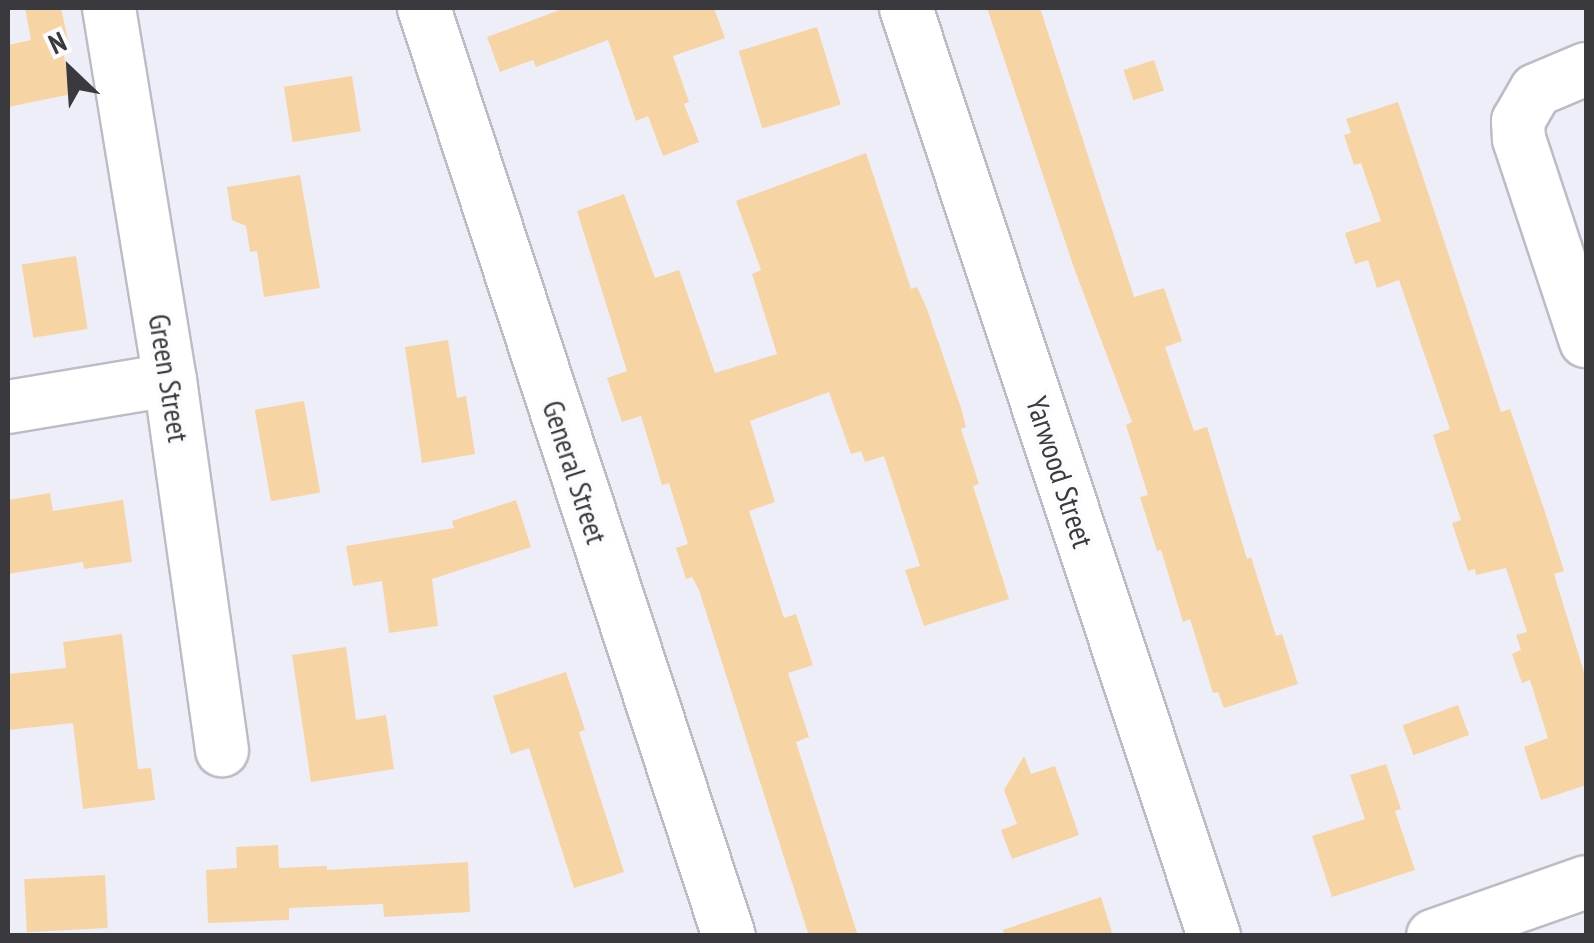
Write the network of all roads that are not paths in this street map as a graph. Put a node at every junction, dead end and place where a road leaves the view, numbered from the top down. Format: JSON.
{"nodes":[{"id":1,"x":109,"y":8,"type":"edge"},
{"id":2,"x":424,"y":8,"type":"edge"},
{"id":3,"x":906,"y":8,"type":"edge"},
{"id":4,"x":1586,"y":70,"type":"edge"},
{"id":5,"x":1586,"y":341,"type":"edge"},
{"id":6,"x":170,"y":380,"type":"junction"},
{"id":7,"x":8,"y":407,"type":"edge"},
{"id":8,"x":222,"y":750,"type":"dead end"},
{"id":9,"x":1586,"y":882,"type":"edge"},
{"id":10,"x":729,"y":936,"type":"edge"},
{"id":11,"x":1214,"y":936,"type":"edge"},
{"id":12,"x":1434,"y":936,"type":"edge"}],
"edges":[{"from":1,"to":6,"type":"street","name":"Green Street"},
{"from":2,"to":10,"type":"street","name":"General Street"},
{"from":3,"to":11,"type":"street","name":"Yarwood Street"},
{"from":4,"to":5,"type":"street"},
{"from":6,"to":7,"type":"street"},
{"from":6,"to":8,"type":"street","name":"Green Street"},
{"from":9,"to":12,"type":"street"}]}
